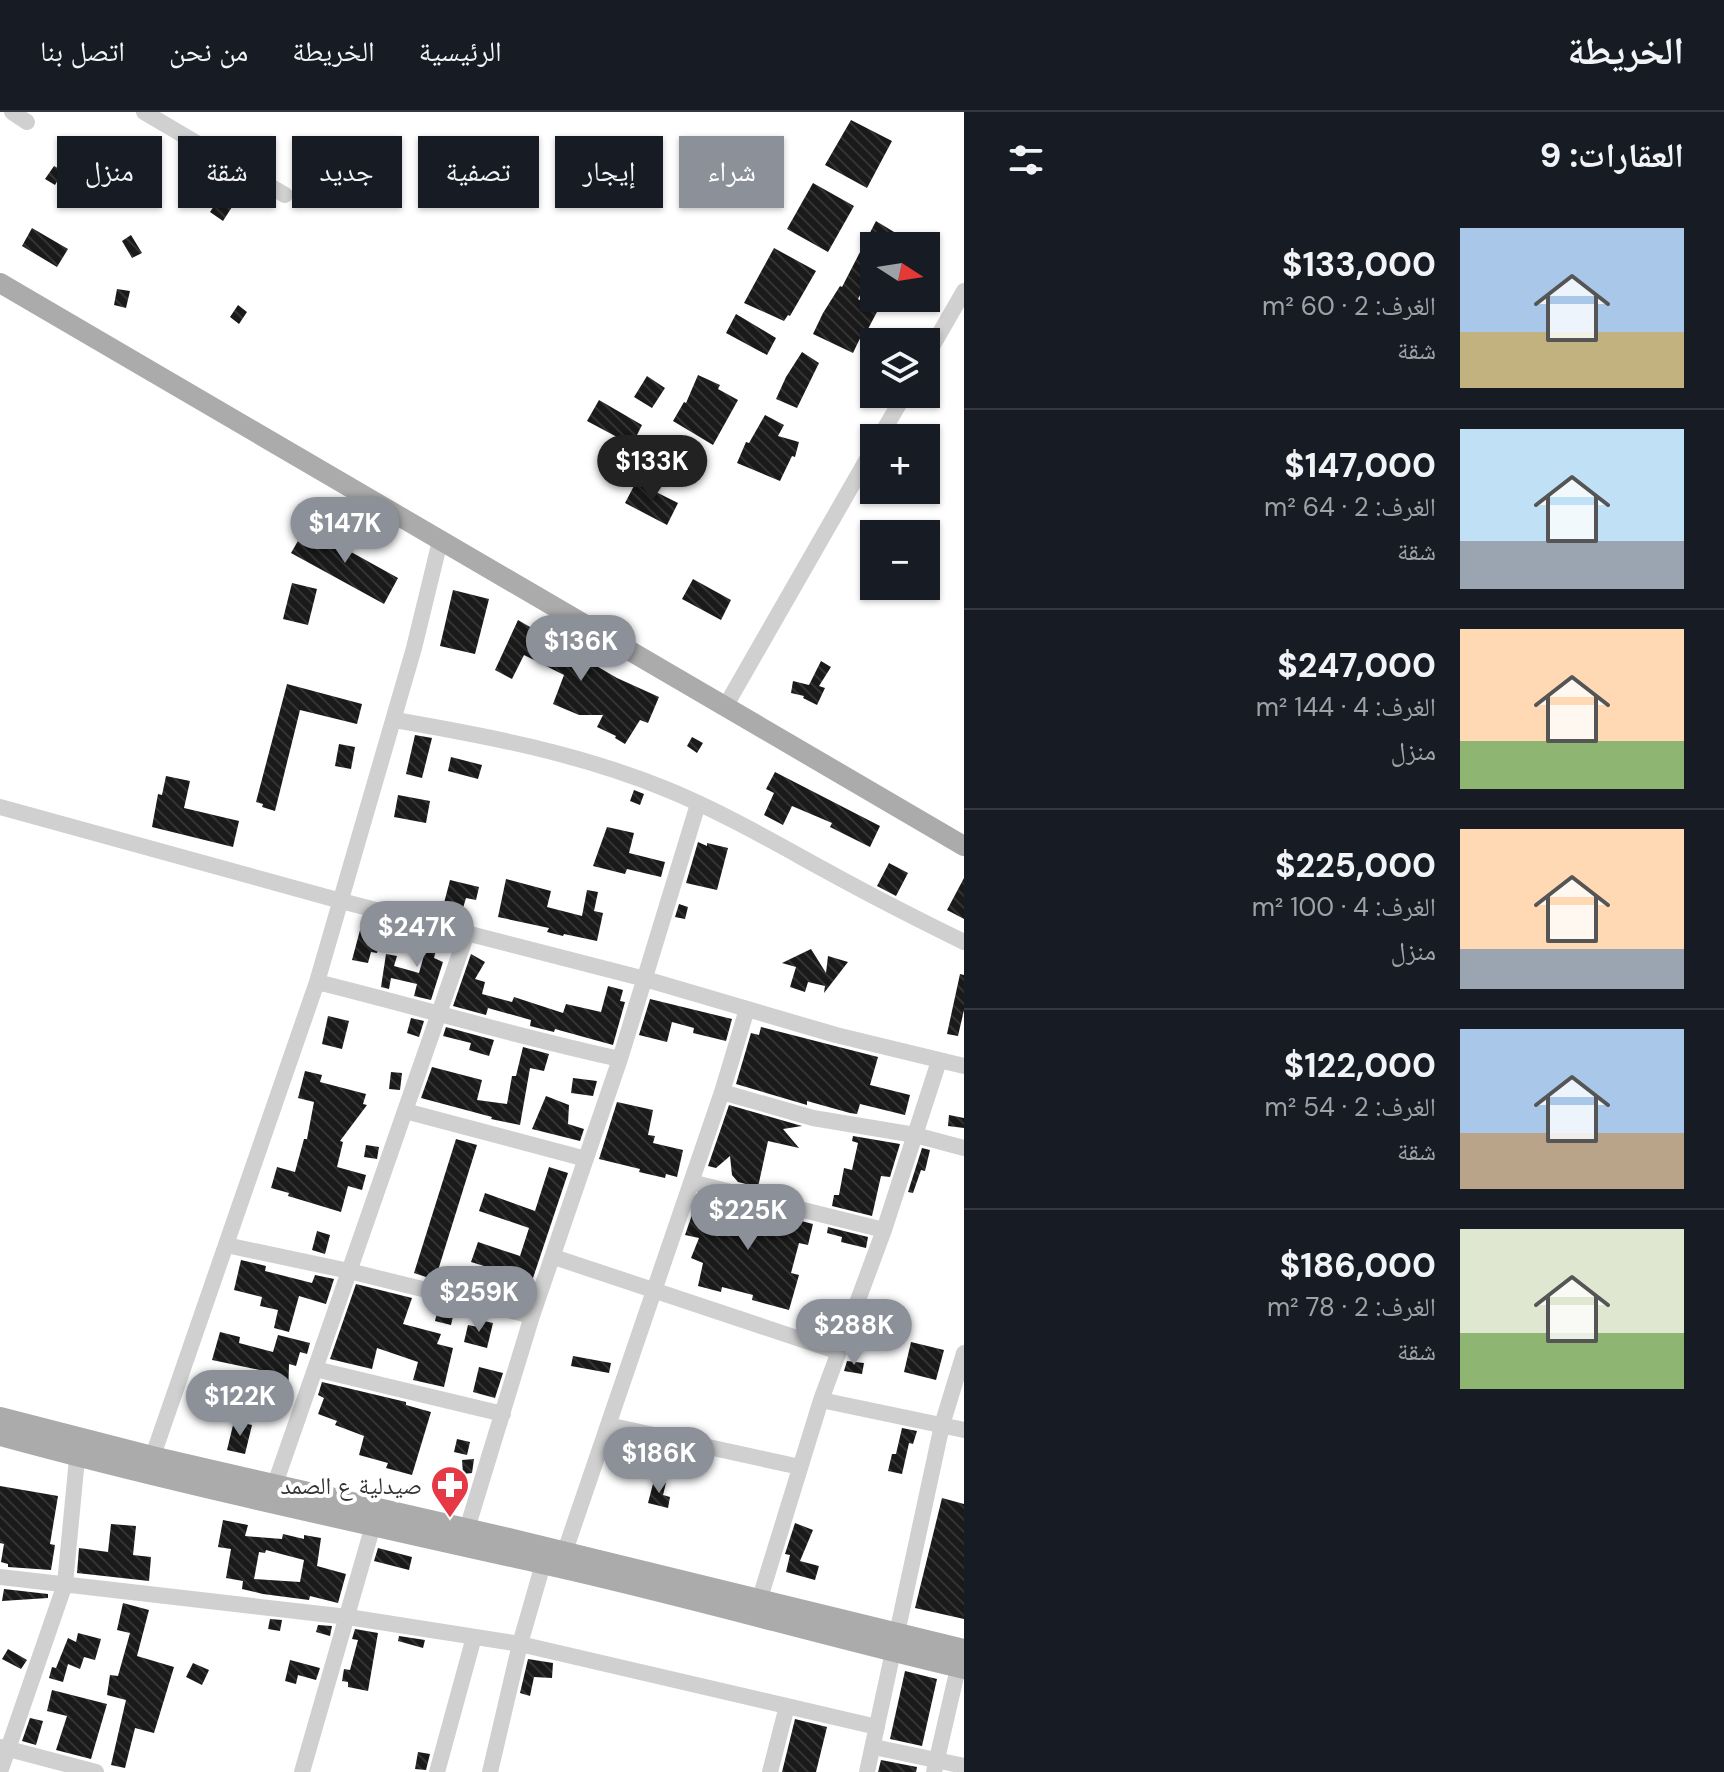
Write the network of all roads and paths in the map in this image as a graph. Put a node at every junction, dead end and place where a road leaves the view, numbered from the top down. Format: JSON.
{"nodes":[{"id":1,"x":12,"y":112,"type":"edge"},
{"id":2,"x":144,"y":112,"type":"edge"},
{"id":3,"x":27,"y":122,"type":"dead end"},
{"id":4,"x":285,"y":195,"type":"dead end"},
{"id":5,"x":0,"y":283,"type":"edge"},
{"id":6,"x":964,"y":291,"type":"edge"},
{"id":7,"x":0,"y":294,"type":"edge"},
{"id":8,"x":940,"y":333,"type":"edge"},
{"id":9,"x":860,"y":471,"type":"edge"},
{"id":10,"x":438,"y":546,"type":"junction"},
{"id":11,"x":725,"y":707,"type":"junction"},
{"id":12,"x":395,"y":720,"type":"junction"},
{"id":13,"x":698,"y":804,"type":"junction"},
{"id":14,"x":0,"y":807,"type":"edge"},
{"id":15,"x":964,"y":846,"type":"edge"},
{"id":16,"x":964,"y":856,"type":"edge"},
{"id":17,"x":341,"y":901,"type":"junction"},
{"id":18,"x":467,"y":933,"type":"junction"},
{"id":19,"x":964,"y":942,"type":"edge"},
{"id":20,"x":645,"y":979,"type":"junction"},
{"id":21,"x":317,"y":982,"type":"junction"},
{"id":22,"x":747,"y":1009,"type":"junction"},
{"id":23,"x":440,"y":1012,"type":"junction"},
{"id":24,"x":620,"y":1059,"type":"junction"},
{"id":25,"x":939,"y":1061,"type":"junction"},
{"id":26,"x":964,"y":1066,"type":"edge"},
{"id":27,"x":722,"y":1092,"type":"junction"},
{"id":28,"x":405,"y":1111,"type":"junction"},
{"id":29,"x":915,"y":1135,"type":"junction"},
{"id":30,"x":964,"y":1148,"type":"edge"},
{"id":31,"x":586,"y":1159,"type":"junction"},
{"id":32,"x":691,"y":1182,"type":"junction"},
{"id":33,"x":884,"y":1230,"type":"junction"},
{"id":34,"x":226,"y":1245,"type":"junction"},
{"id":35,"x":554,"y":1257,"type":"junction"},
{"id":36,"x":349,"y":1271,"type":"junction"},
{"id":37,"x":654,"y":1290,"type":"junction"},
{"id":38,"x":532,"y":1316,"type":"junction"},
{"id":39,"x":839,"y":1352,"type":"junction"},
{"id":40,"x":964,"y":1353,"type":"edge"},
{"id":41,"x":315,"y":1369,"type":"junction"},
{"id":42,"x":821,"y":1400,"type":"junction"},
{"id":43,"x":503,"y":1414,"type":"junction"},
{"id":44,"x":0,"y":1417,"type":"edge"},
{"id":45,"x":608,"y":1425,"type":"junction"},
{"id":46,"x":942,"y":1425,"type":"junction"},
{"id":47,"x":964,"y":1430,"type":"edge"},
{"id":48,"x":0,"y":1436,"type":"edge"},
{"id":49,"x":78,"y":1448,"type":"junction"},
{"id":50,"x":150,"y":1464,"type":"junction"},
{"id":51,"x":800,"y":1467,"type":"junction"},
{"id":52,"x":275,"y":1484,"type":"junction"},
{"id":53,"x":375,"y":1518,"type":"junction"},
{"id":54,"x":467,"y":1529,"type":"junction"},
{"id":55,"x":565,"y":1551,"type":"junction"},
{"id":56,"x":543,"y":1564,"type":"junction"},
{"id":57,"x":0,"y":1577,"type":"edge"},
{"id":58,"x":65,"y":1584,"type":"junction"},
{"id":59,"x":760,"y":1598,"type":"junction"},
{"id":60,"x":348,"y":1617,"type":"junction"},
{"id":61,"x":474,"y":1637,"type":"junction"},
{"id":62,"x":897,"y":1643,"type":"junction"},
{"id":63,"x":520,"y":1644,"type":"junction"},
{"id":64,"x":962,"y":1662,"type":"edge"},
{"id":65,"x":787,"y":1706,"type":"junction"},
{"id":66,"x":877,"y":1727,"type":"junction"},
{"id":67,"x":874,"y":1747,"type":"junction"},
{"id":68,"x":4,"y":1748,"type":"edge"},
{"id":69,"x":964,"y":1766,"type":"edge"},
{"id":70,"x":935,"y":1767,"type":"edge"},
{"id":71,"x":0,"y":1772,"type":"edge"},
{"id":72,"x":96,"y":1772,"type":"edge"},
{"id":73,"x":302,"y":1772,"type":"edge"},
{"id":74,"x":437,"y":1772,"type":"edge"},
{"id":75,"x":490,"y":1772,"type":"edge"},
{"id":76,"x":770,"y":1772,"type":"edge"},
{"id":77,"x":867,"y":1772,"type":"edge"}],
"edges":[{"from":1,"to":3,"type":"street"},
{"from":2,"to":4,"type":"street"},
{"from":5,"to":10,"type":"main road"},
{"from":6,"to":8,"type":"street"},
{"from":7,"to":10,"type":"main road"},
{"from":9,"to":11,"type":"street"},
{"from":10,"to":11,"type":"main road"},
{"from":10,"to":12,"type":"street"},
{"from":10,"to":16,"type":"main road"},
{"from":11,"to":15,"type":"main road"},
{"from":12,"to":13,"type":"street"},
{"from":12,"to":17,"type":"street"},
{"from":13,"to":19,"type":"street"},
{"from":13,"to":20,"type":"street"},
{"from":14,"to":17,"type":"street"},
{"from":17,"to":18,"type":"street"},
{"from":17,"to":21,"type":"street"},
{"from":18,"to":20,"type":"street"},
{"from":18,"to":23,"type":"street"},
{"from":20,"to":22,"type":"street"},
{"from":20,"to":24,"type":"street"},
{"from":21,"to":23,"type":"street"},
{"from":21,"to":34,"type":"street"},
{"from":22,"to":25,"type":"street"},
{"from":22,"to":27,"type":"street"},
{"from":23,"to":24,"type":"street"},
{"from":23,"to":28,"type":"street"},
{"from":24,"to":31,"type":"street"},
{"from":25,"to":26,"type":"street"},
{"from":25,"to":29,"type":"street"},
{"from":27,"to":29,"type":"street"},
{"from":27,"to":32,"type":"street"},
{"from":28,"to":31,"type":"street"},
{"from":28,"to":36,"type":"street"},
{"from":29,"to":30,"type":"street"},
{"from":29,"to":33,"type":"street"},
{"from":31,"to":35,"type":"street"},
{"from":32,"to":33,"type":"street"},
{"from":32,"to":37,"type":"street"},
{"from":33,"to":39,"type":"street"},
{"from":34,"to":36,"type":"street"},
{"from":34,"to":50,"type":"street"},
{"from":35,"to":37,"type":"street"},
{"from":35,"to":38,"type":"street"},
{"from":36,"to":38,"type":"street"},
{"from":36,"to":41,"type":"street"},
{"from":37,"to":39,"type":"street"},
{"from":37,"to":45,"type":"street"},
{"from":38,"to":43,"type":"street"},
{"from":39,"to":42,"type":"street"},
{"from":40,"to":46,"type":"street"},
{"from":41,"to":43,"type":"street"},
{"from":41,"to":52,"type":"street"},
{"from":42,"to":46,"type":"street"},
{"from":42,"to":51,"type":"street"},
{"from":43,"to":54,"type":"street"},
{"from":44,"to":49,"type":"main road"},
{"from":45,"to":51,"type":"street"},
{"from":45,"to":55,"type":"street"},
{"from":46,"to":47,"type":"street"},
{"from":46,"to":62,"type":"street"},
{"from":48,"to":49,"type":"main road"},
{"from":49,"to":50,"type":"main road"},
{"from":49,"to":58,"type":"street"},
{"from":50,"to":52,"type":"main road"},
{"from":50,"to":53,"type":"main road"},
{"from":51,"to":59,"type":"street"},
{"from":52,"to":53,"type":"main road"},
{"from":53,"to":54,"type":"main road"},
{"from":53,"to":56,"type":"main road"},
{"from":53,"to":60,"type":"street"},
{"from":54,"to":55,"type":"main road"},
{"from":55,"to":59,"type":"main road"},
{"from":56,"to":62,"type":"main road"},
{"from":56,"to":63,"type":"street"},
{"from":57,"to":58,"type":"street"},
{"from":58,"to":60,"type":"street"},
{"from":58,"to":68,"type":"street"},
{"from":59,"to":62,"type":"main road"},
{"from":60,"to":61,"type":"street"},
{"from":60,"to":73,"type":"street"},
{"from":61,"to":63,"type":"street"},
{"from":61,"to":74,"type":"street"},
{"from":62,"to":64,"type":"main road"},
{"from":62,"to":66,"type":"street"},
{"from":63,"to":65,"type":"street"},
{"from":63,"to":75,"type":"street"},
{"from":64,"to":70,"type":"street"},
{"from":65,"to":66,"type":"street"},
{"from":65,"to":76,"type":"street"},
{"from":66,"to":67,"type":"street"},
{"from":67,"to":70,"type":"street"},
{"from":67,"to":77,"type":"street"},
{"from":68,"to":71,"type":"street"},
{"from":68,"to":72,"type":"street"},
{"from":69,"to":70,"type":"street"}]}
